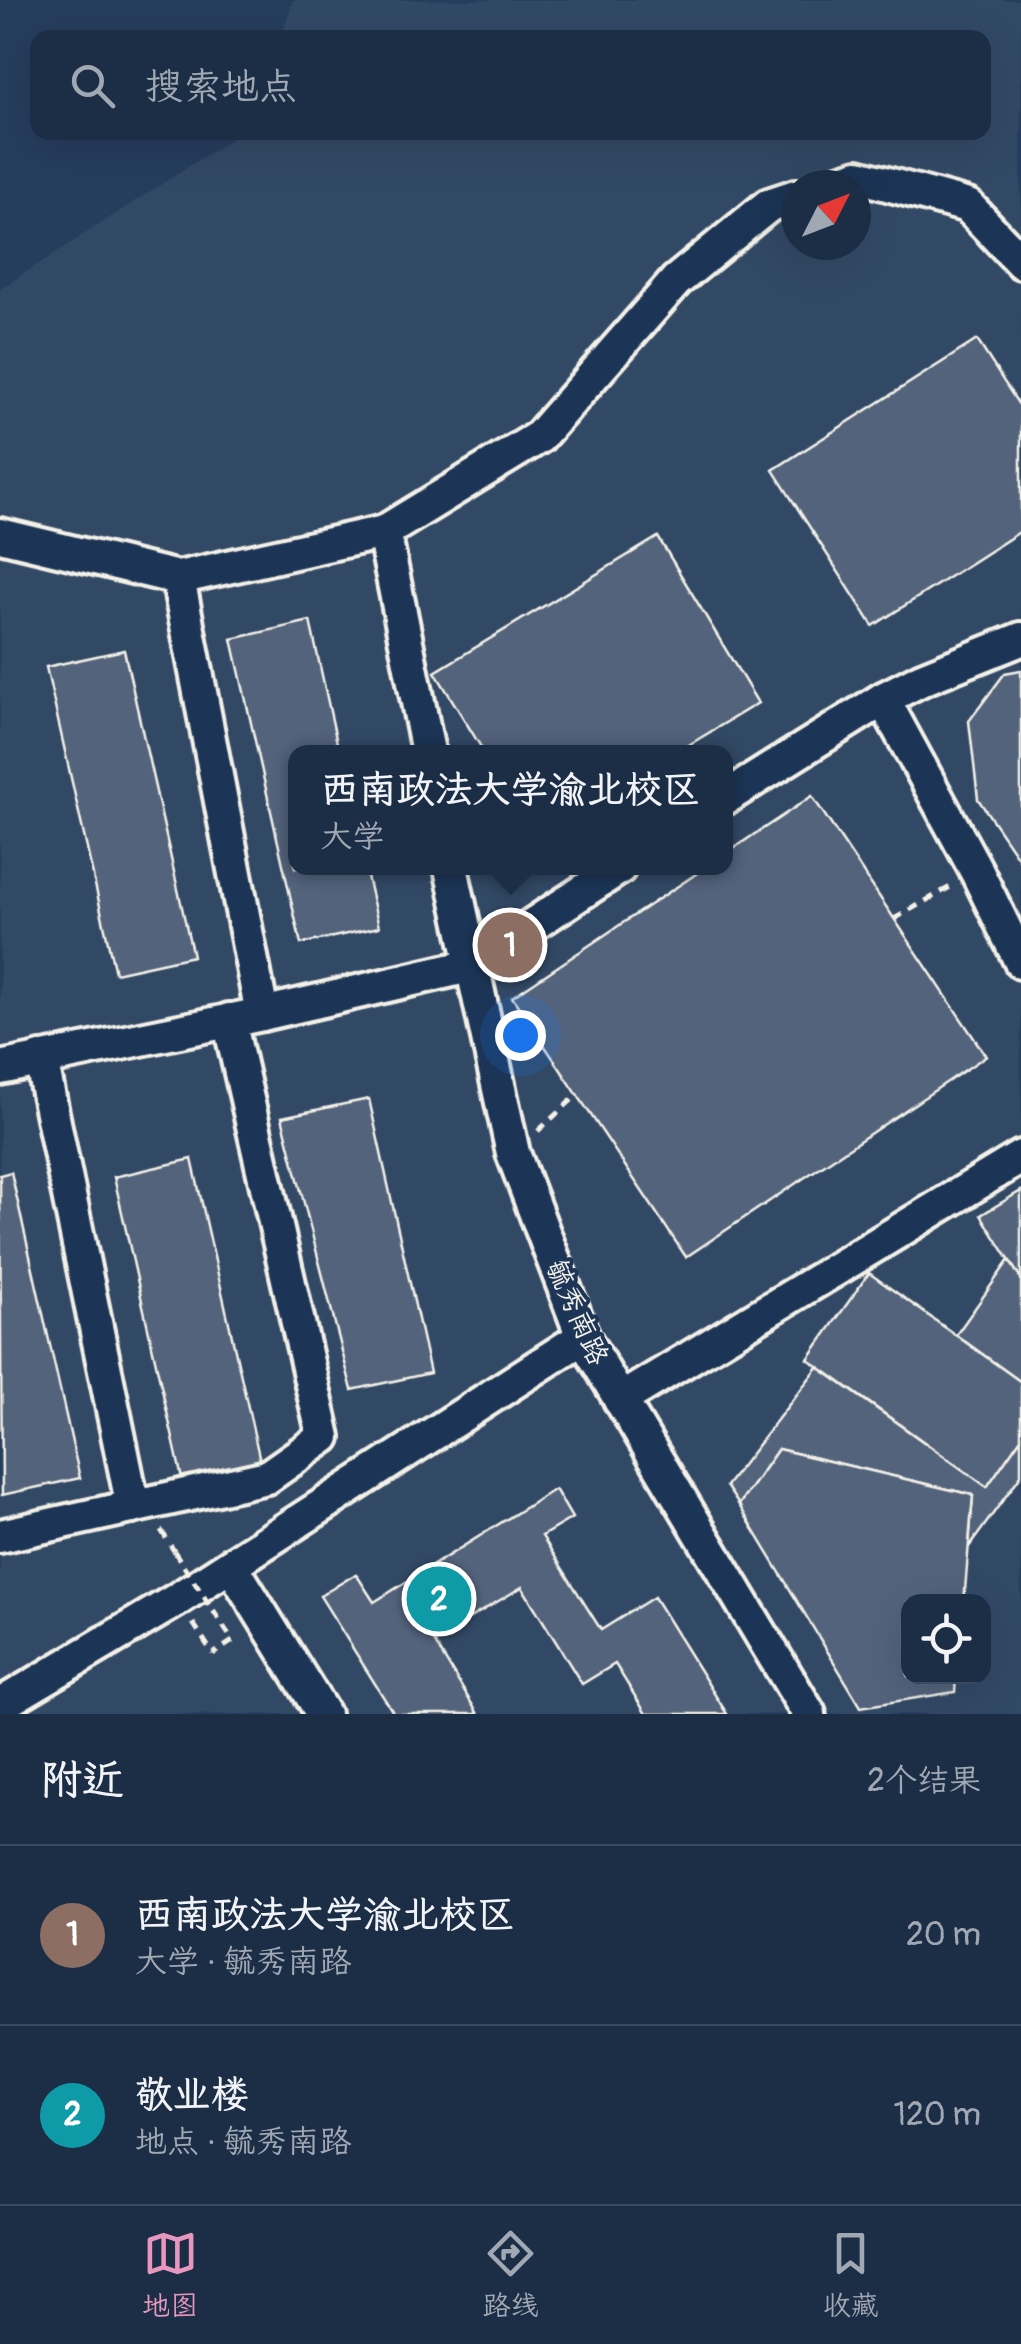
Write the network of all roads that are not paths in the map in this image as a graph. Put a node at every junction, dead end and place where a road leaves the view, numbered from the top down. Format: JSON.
{"nodes":[{"id":1,"x":871,"y":180,"type":"edge"},
{"id":2,"x":781,"y":201,"type":"edge"},
{"id":3,"x":1021,"y":262,"type":"edge"},
{"id":4,"x":384,"y":532,"type":"junction"},
{"id":5,"x":0,"y":535,"type":"edge"},
{"id":6,"x":178,"y":578,"type":"junction"},
{"id":7,"x":1021,"y":640,"type":"edge"},
{"id":8,"x":882,"y":700,"type":"junction"},
{"id":9,"x":427,"y":745,"type":"edge"},
{"id":10,"x":733,"y":793,"type":"edge"},
{"id":11,"x":452,"y":875,"type":"edge"},
{"id":12,"x":608,"y":875,"type":"edge"},
{"id":13,"x":1021,"y":962,"type":"edge"},
{"id":14,"x":470,"y":966,"type":"junction"},
{"id":15,"x":262,"y":1014,"type":"junction"},
{"id":16,"x":229,"y":1020,"type":"junction"},
{"id":17,"x":42,"y":1059,"type":"junction"},
{"id":18,"x":0,"y":1068,"type":"edge"},
{"id":19,"x":1021,"y":1157,"type":"edge"},
{"id":20,"x":583,"y":1337,"type":"junction"},
{"id":21,"x":620,"y":1400,"type":"junction"},
{"id":22,"x":133,"y":1507,"type":"junction"},
{"id":23,"x":0,"y":1536,"type":"edge"},
{"id":24,"x":230,"y":1565,"type":"junction"},
{"id":25,"x":0,"y":1705,"type":"edge"},
{"id":26,"x":323,"y":1714,"type":"edge"},
{"id":27,"x":808,"y":1714,"type":"edge"}],
"edges":[{"from":1,"to":3,"type":"street"},
{"from":2,"to":4,"type":"street"},
{"from":4,"to":6,"type":"street"},
{"from":4,"to":9,"type":"street"},
{"from":5,"to":6,"type":"street"},
{"from":6,"to":15,"type":"street"},
{"from":7,"to":8,"type":"street"},
{"from":8,"to":10,"type":"street"},
{"from":8,"to":13,"type":"street"},
{"from":11,"to":14,"type":"street","name":"毓秀南路"},
{"from":12,"to":14,"type":"street"},
{"from":14,"to":15,"type":"street"},
{"from":14,"to":20,"type":"street","name":"毓秀南路"},
{"from":15,"to":16,"type":"street"},
{"from":16,"to":17,"type":"street"},
{"from":16,"to":22,"type":"street"},
{"from":17,"to":18,"type":"street"},
{"from":17,"to":22,"type":"street"},
{"from":19,"to":21,"type":"street"},
{"from":20,"to":21,"type":"street","name":"毓秀南路"},
{"from":20,"to":24,"type":"street"},
{"from":21,"to":27,"type":"street","name":"毓秀南路"},
{"from":22,"to":23,"type":"street"},
{"from":24,"to":25,"type":"street"},
{"from":24,"to":26,"type":"street"}]}
